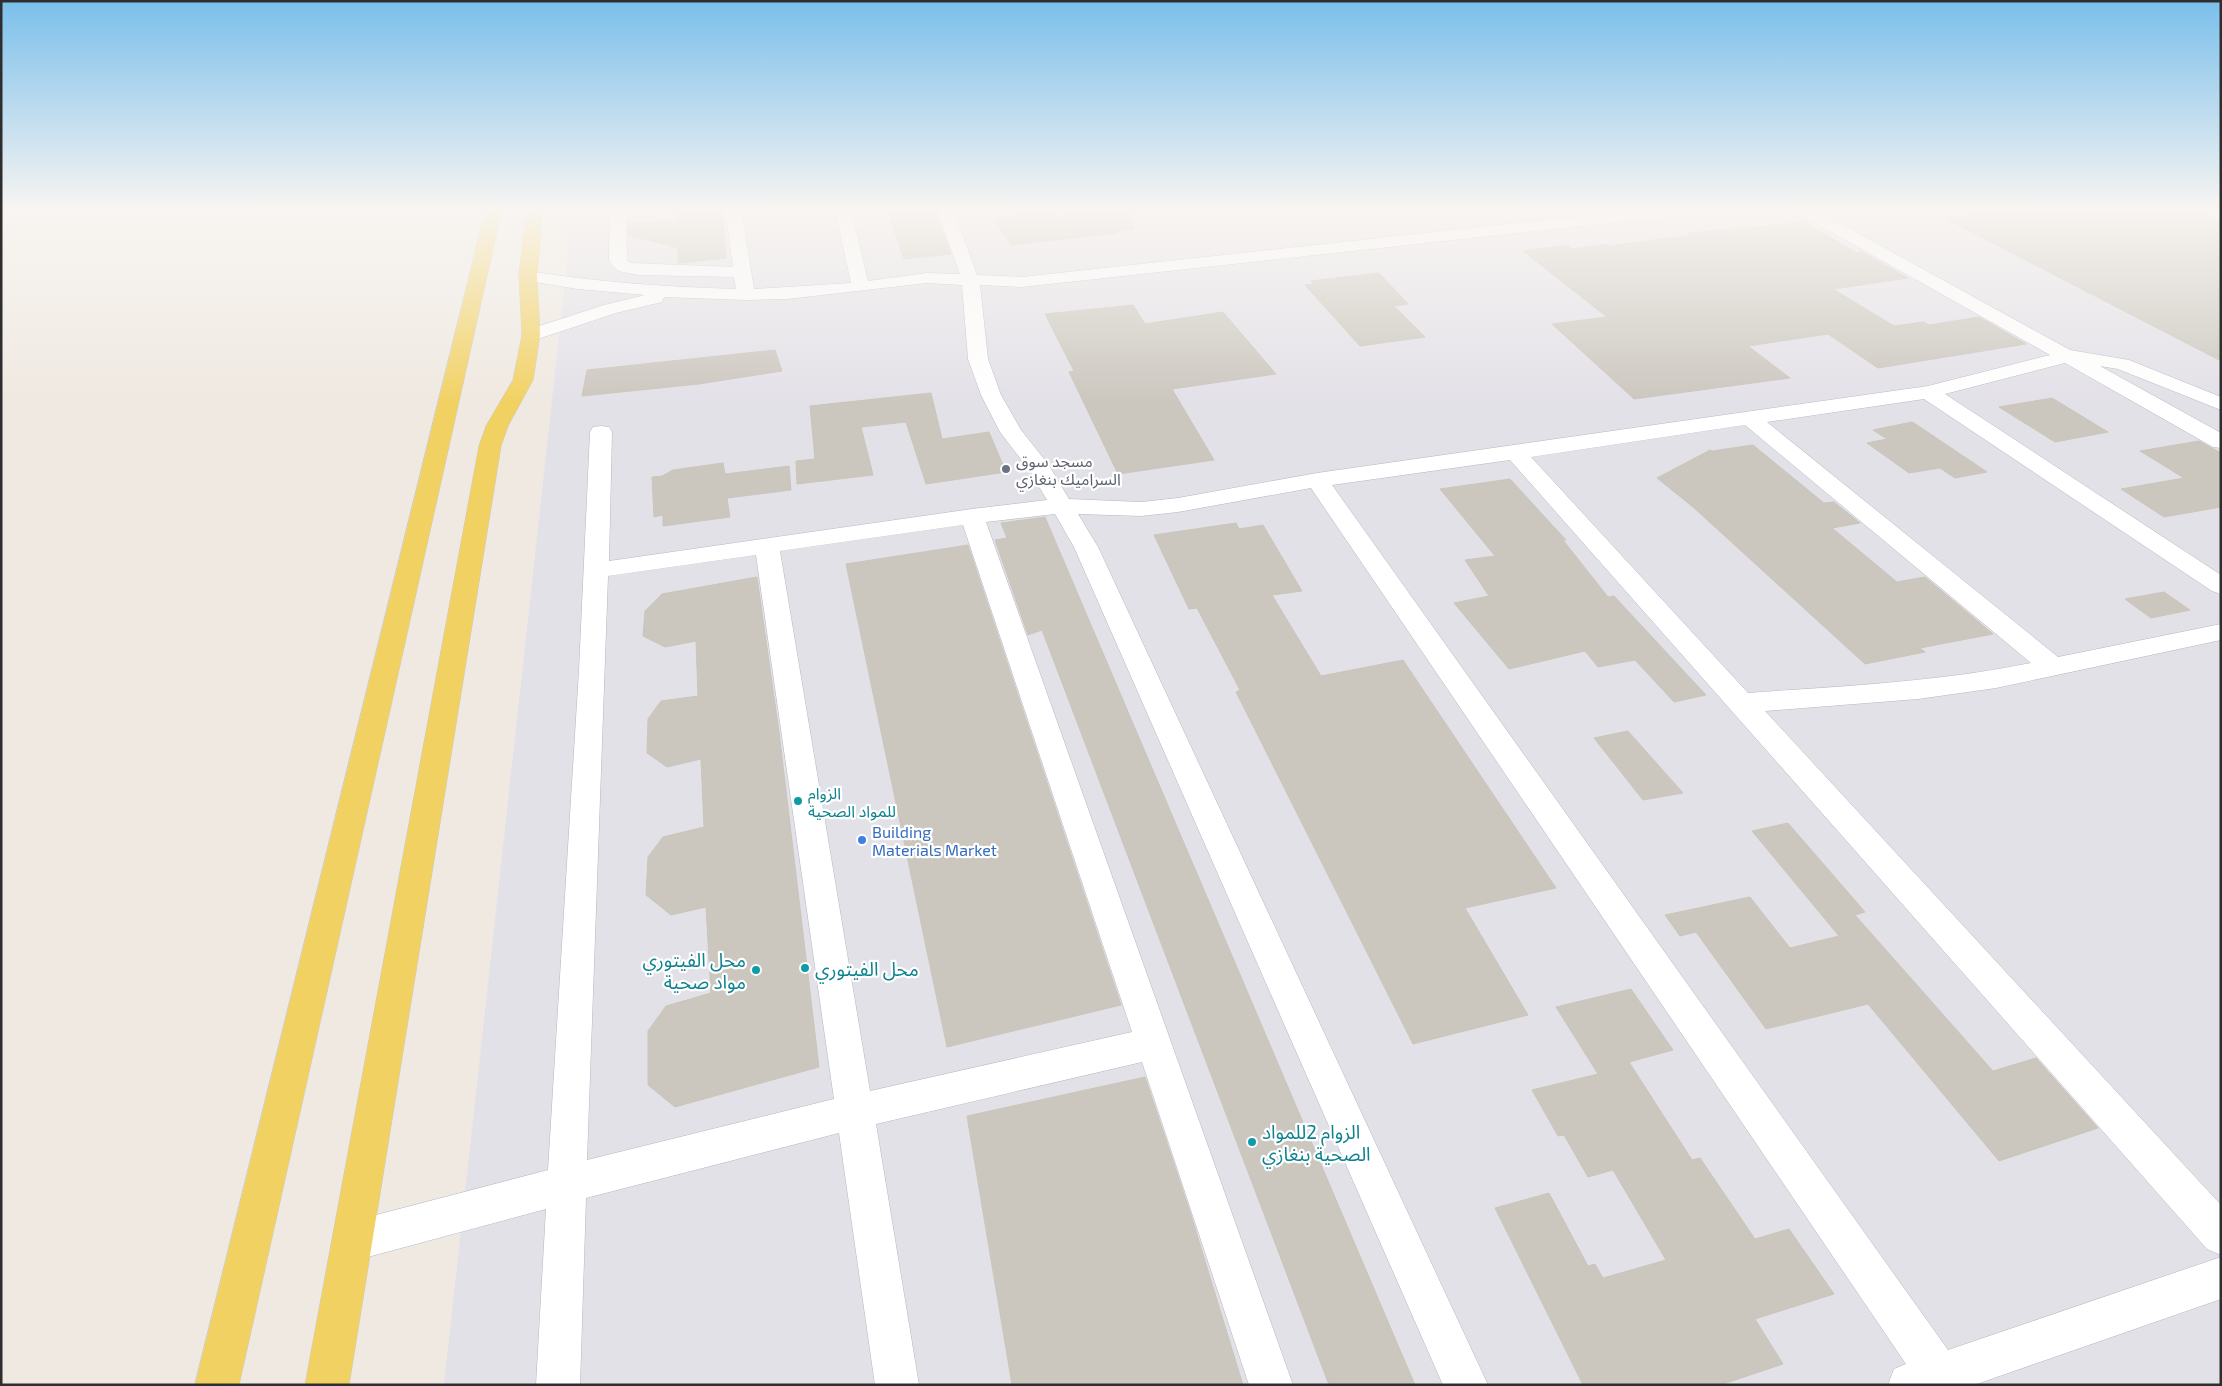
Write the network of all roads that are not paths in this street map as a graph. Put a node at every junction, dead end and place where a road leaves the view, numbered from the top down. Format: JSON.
{"nodes":[{"id":1,"x":478,"y":274,"type":"edge"},
{"id":2,"x":742,"y":274,"type":"edge"},
{"id":3,"x":858,"y":274,"type":"edge"},
{"id":4,"x":968,"y":274,"type":"edge"},
{"id":5,"x":1098,"y":274,"type":"edge"},
{"id":6,"x":1920,"y":274,"type":"edge"},
{"id":7,"x":528,"y":276,"type":"joint"},
{"id":8,"x":970,"y":279,"type":"junction"},
{"id":9,"x":861,"y":287,"type":"junction"},
{"id":10,"x":682,"y":293,"type":"junction"},
{"id":11,"x":746,"y":295,"type":"junction"},
{"id":12,"x":531,"y":336,"type":"junction"},
{"id":13,"x":2070,"y":356,"type":"junction"},
{"id":14,"x":1928,"y":392,"type":"junction"},
{"id":15,"x":2221,"y":404,"type":"edge"},
{"id":16,"x":1750,"y":418,"type":"junction"},
{"id":17,"x":600,"y":432,"type":"dead end"},
{"id":18,"x":2221,"y":442,"type":"edge"},
{"id":19,"x":1515,"y":453,"type":"junction"},
{"id":20,"x":1317,"y":480,"type":"junction"},
{"id":21,"x":1062,"y":506,"type":"junction"},
{"id":22,"x":972,"y":516,"type":"junction"},
{"id":23,"x":767,"y":545,"type":"junction"},
{"id":24,"x":597,"y":570,"type":"junction"},
{"id":25,"x":2221,"y":586,"type":"edge"},
{"id":26,"x":2221,"y":632,"type":"edge"},
{"id":27,"x":2053,"y":667,"type":"junction"},
{"id":28,"x":1739,"y":703,"type":"junction"},
{"id":29,"x":1154,"y":1044,"type":"junction"},
{"id":30,"x":854,"y":1112,"type":"junction"},
{"id":31,"x":566,"y":1184,"type":"junction"},
{"id":32,"x":2221,"y":1235,"type":"edge"},
{"id":33,"x":353,"y":1240,"type":"junction"},
{"id":34,"x":2221,"y":1278,"type":"edge"},
{"id":35,"x":1924,"y":1380,"type":"edge"},
{"id":36,"x":217,"y":1385,"type":"edge"},
{"id":37,"x":327,"y":1385,"type":"edge"},
{"id":38,"x":558,"y":1385,"type":"edge"},
{"id":39,"x":897,"y":1385,"type":"edge"},
{"id":40,"x":1271,"y":1385,"type":"edge"},
{"id":41,"x":1466,"y":1385,"type":"edge"}],
"edges":[{"from":1,"to":36,"type":"main road"},
{"from":2,"to":11,"type":"lane"},
{"from":3,"to":9,"type":"lane"},
{"from":4,"to":8,"type":"lane"},
{"from":5,"to":8,"type":"lane"},
{"from":6,"to":13,"type":"lane"},
{"from":7,"to":10,"type":"lane"},
{"from":7,"to":12,"type":"main road"},
{"from":8,"to":9,"type":"lane"},
{"from":8,"to":21,"type":"lane"},
{"from":9,"to":11,"type":"lane"},
{"from":10,"to":11,"type":"lane"},
{"from":10,"to":12,"type":"lane"},
{"from":12,"to":33,"type":"main road"},
{"from":13,"to":14,"type":"lane"},
{"from":13,"to":15,"type":"lane"},
{"from":13,"to":18,"type":"lane"},
{"from":14,"to":16,"type":"lane"},
{"from":14,"to":25,"type":"lane"},
{"from":16,"to":19,"type":"lane"},
{"from":16,"to":27,"type":"lane"},
{"from":17,"to":24,"type":"lane"},
{"from":19,"to":20,"type":"lane"},
{"from":19,"to":28,"type":"lane"},
{"from":20,"to":21,"type":"lane"},
{"from":20,"to":35,"type":"lane"},
{"from":21,"to":22,"type":"lane"},
{"from":21,"to":41,"type":"lane"},
{"from":22,"to":23,"type":"lane"},
{"from":22,"to":29,"type":"lane"},
{"from":23,"to":24,"type":"lane"},
{"from":23,"to":30,"type":"lane"},
{"from":24,"to":31,"type":"lane"},
{"from":26,"to":27,"type":"lane"},
{"from":27,"to":28,"type":"lane"},
{"from":28,"to":32,"type":"lane"},
{"from":29,"to":30,"type":"lane"},
{"from":29,"to":40,"type":"lane"},
{"from":30,"to":31,"type":"lane"},
{"from":30,"to":39,"type":"lane"},
{"from":31,"to":33,"type":"lane"},
{"from":31,"to":38,"type":"lane"},
{"from":33,"to":37,"type":"main road"},
{"from":34,"to":35,"type":"lane"}]}
